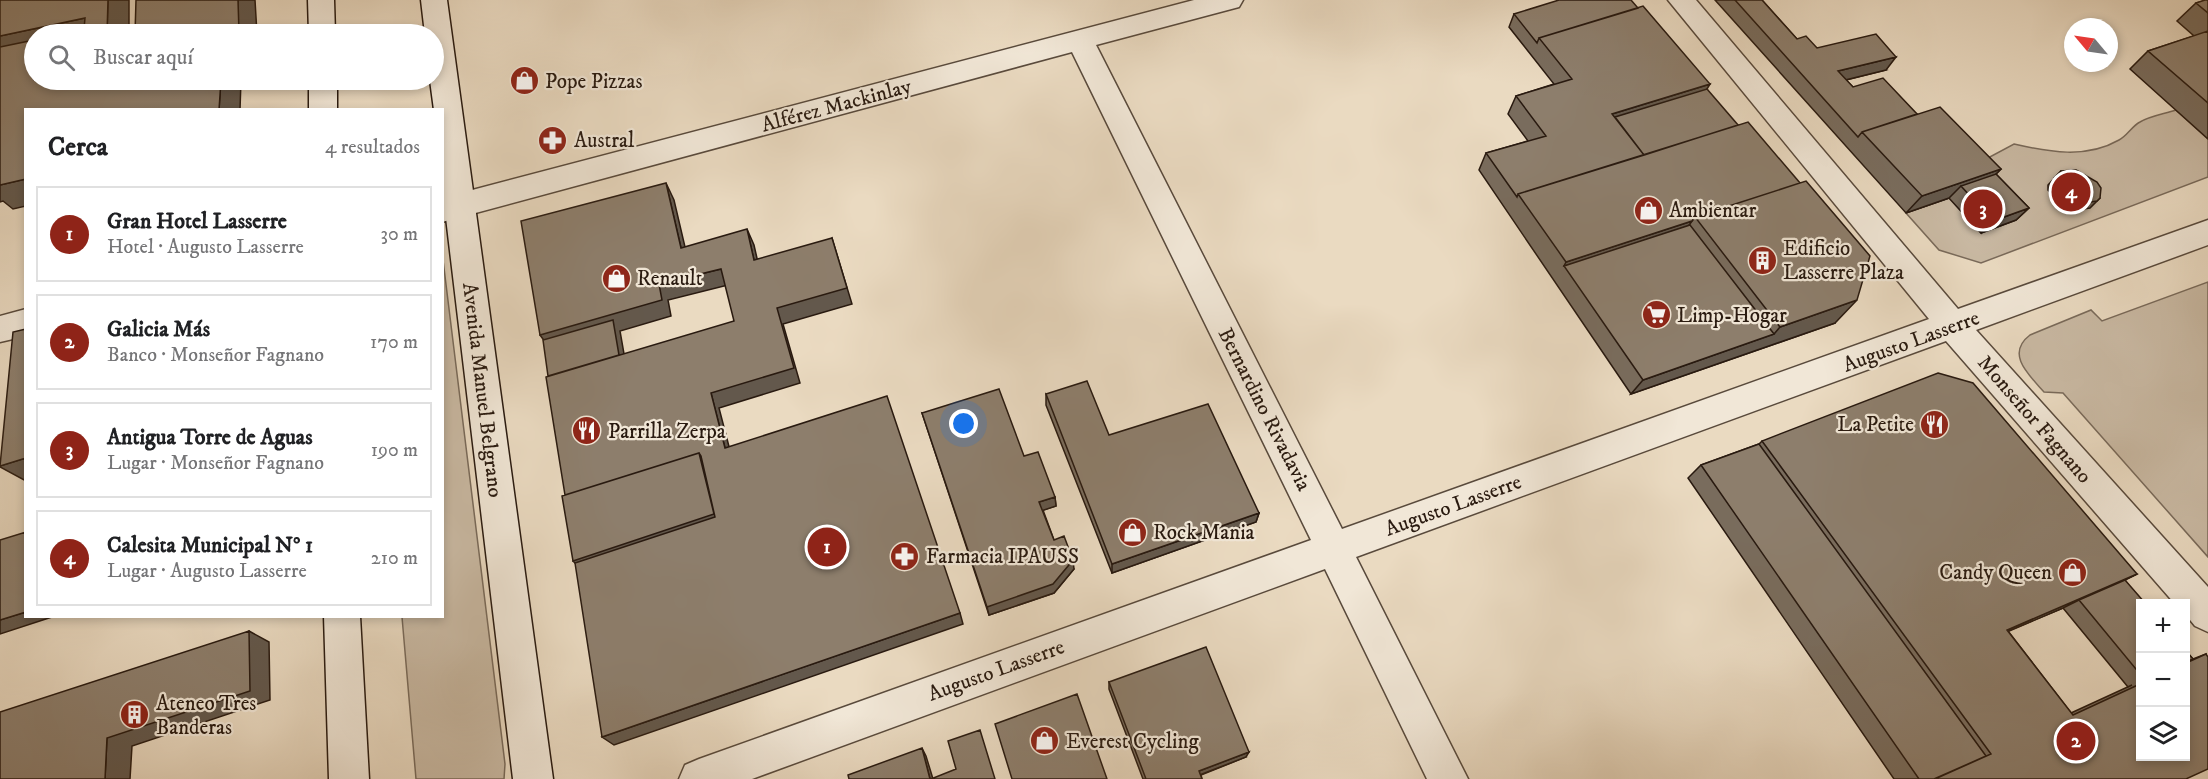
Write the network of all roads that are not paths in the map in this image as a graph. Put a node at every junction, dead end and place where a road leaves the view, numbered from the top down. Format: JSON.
{"nodes":[{"id":1,"x":321,"y":0,"type":"edge"},
{"id":2,"x":434,"y":0,"type":"edge"},
{"id":3,"x":1230,"y":0,"type":"edge"},
{"id":4,"x":1681,"y":0,"type":"edge"},
{"id":5,"x":322,"y":24,"type":"edge"},
{"id":6,"x":436,"y":24,"type":"edge"},
{"id":7,"x":1080,"y":40,"type":"junction"},
{"id":8,"x":323,"y":90,"type":"edge"},
{"id":9,"x":441,"y":90,"type":"edge"},
{"id":10,"x":323,"y":108,"type":"edge"},
{"id":11,"x":443,"y":108,"type":"edge"},
{"id":12,"x":444,"y":122,"type":"edge"},
{"id":13,"x":451,"y":208,"type":"edge"},
{"id":14,"x":2208,"y":232,"type":"edge"},
{"id":15,"x":24,"y":323,"type":"edge"},
{"id":16,"x":1953,"y":326,"type":"junction"},
{"id":17,"x":0,"y":329,"type":"edge"},
{"id":18,"x":1334,"y":547,"type":"junction"},
{"id":19,"x":2208,"y":614,"type":"edge"},
{"id":20,"x":342,"y":618,"type":"edge"},
{"id":21,"x":350,"y":779,"type":"edge"},
{"id":22,"x":533,"y":779,"type":"edge"},
{"id":23,"x":699,"y":779,"type":"edge"},
{"id":24,"x":1448,"y":779,"type":"edge"}],
"edges":[{"from":1,"to":5,"type":"street"},
{"from":2,"to":6,"type":"street","name":"Avenida Manuel Belgrano"},
{"from":3,"to":7,"type":"street","name":"Alférez Mackinlay"},
{"from":4,"to":16,"type":"street","name":"Monseñor Fagnano"},
{"from":7,"to":13,"type":"street","name":"Alférez Mackinlay"},
{"from":7,"to":18,"type":"street","name":"Bernardino Rivadavia"},
{"from":8,"to":10,"type":"street"},
{"from":9,"to":11,"type":"street","name":"Avenida Manuel Belgrano"},
{"from":12,"to":13,"type":"street","name":"Avenida Manuel Belgrano"},
{"from":13,"to":22,"type":"street","name":"Avenida Manuel Belgrano"},
{"from":14,"to":16,"type":"street","name":"Augusto Lasserre"},
{"from":15,"to":17,"type":"street"},
{"from":16,"to":18,"type":"street","name":"Augusto Lasserre"},
{"from":16,"to":19,"type":"street","name":"Monseñor Fagnano"},
{"from":18,"to":23,"type":"street","name":"Augusto Lasserre"},
{"from":18,"to":24,"type":"street","name":"Bernardino Rivadavia"},
{"from":20,"to":21,"type":"street"}]}
